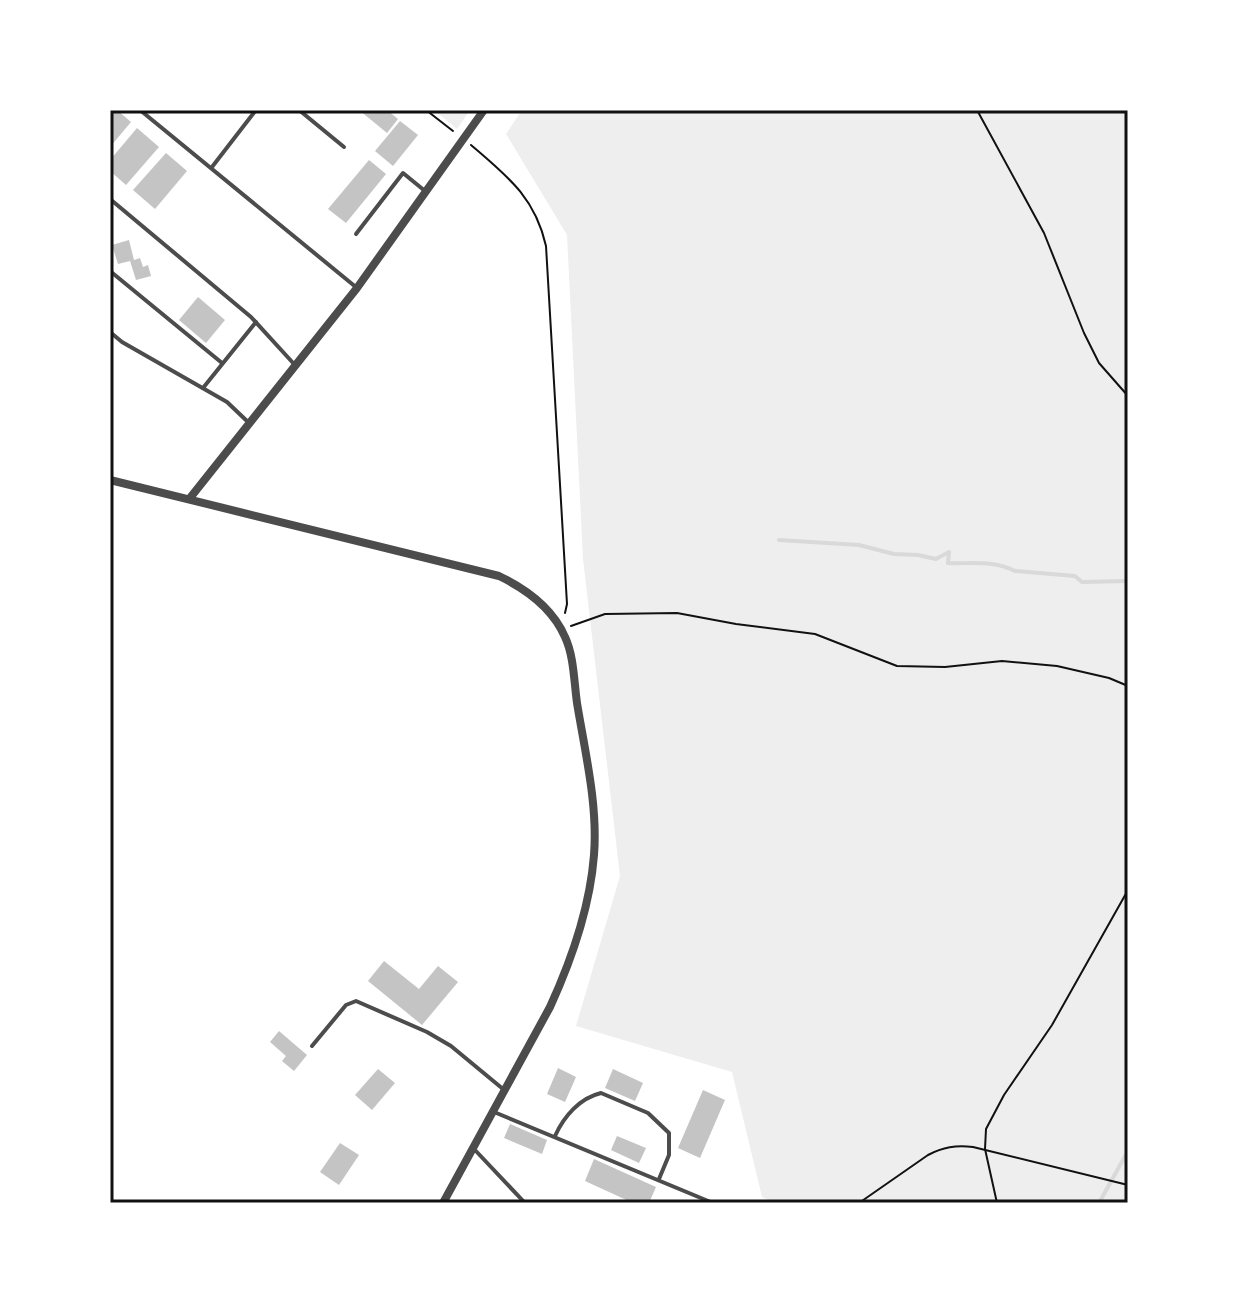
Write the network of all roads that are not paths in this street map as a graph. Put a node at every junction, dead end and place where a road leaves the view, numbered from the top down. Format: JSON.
{"nodes":[{"id":1,"x":140,"y":110,"type":"edge"},
{"id":2,"x":256,"y":110,"type":"edge"},
{"id":3,"x":299,"y":110,"type":"edge"},
{"id":4,"x":484,"y":110,"type":"edge"},
{"id":5,"x":344,"y":147,"type":"dead end"},
{"id":6,"x":212,"y":167,"type":"junction"},
{"id":7,"x":427,"y":193,"type":"junction"},
{"id":8,"x":110,"y":199,"type":"edge"},
{"id":9,"x":356,"y":234,"type":"dead end"},
{"id":10,"x":110,"y":271,"type":"edge"},
{"id":11,"x":357,"y":288,"type":"junction"},
{"id":12,"x":256,"y":322,"type":"junction"},
{"id":13,"x":110,"y":332,"type":"edge"},
{"id":14,"x":222,"y":363,"type":"junction"},
{"id":15,"x":296,"y":365,"type":"junction"},
{"id":16,"x":203,"y":388,"type":"junction"},
{"id":17,"x":249,"y":424,"type":"junction"},
{"id":18,"x":110,"y":480,"type":"edge"},
{"id":19,"x":190,"y":498,"type":"junction"},
{"id":20,"x":312,"y":1046,"type":"dead end"},
{"id":21,"x":503,"y":1089,"type":"junction"},
{"id":22,"x":492,"y":1111,"type":"junction"},
{"id":23,"x":555,"y":1136,"type":"junction"},
{"id":24,"x":472,"y":1147,"type":"junction"},
{"id":25,"x":658,"y":1179,"type":"junction"},
{"id":26,"x":443,"y":1203,"type":"edge"},
{"id":27,"x":525,"y":1203,"type":"edge"},
{"id":28,"x":713,"y":1203,"type":"edge"}],
"edges":[{"from":1,"to":6,"type":"lane"},
{"from":2,"to":6,"type":"lane"},
{"from":3,"to":5,"type":"lane"},
{"from":4,"to":7,"type":"street"},
{"from":6,"to":11,"type":"lane"},
{"from":7,"to":9,"type":"lane"},
{"from":7,"to":11,"type":"street"},
{"from":8,"to":12,"type":"lane"},
{"from":10,"to":14,"type":"lane"},
{"from":11,"to":15,"type":"street"},
{"from":12,"to":14,"type":"lane"},
{"from":12,"to":15,"type":"lane"},
{"from":13,"to":16,"type":"lane"},
{"from":14,"to":16,"type":"lane"},
{"from":15,"to":17,"type":"street"},
{"from":16,"to":17,"type":"lane"},
{"from":17,"to":19,"type":"street"},
{"from":18,"to":19,"type":"street"},
{"from":19,"to":21,"type":"street"},
{"from":20,"to":21,"type":"lane"},
{"from":21,"to":22,"type":"street"},
{"from":22,"to":23,"type":"lane"},
{"from":22,"to":24,"type":"street"},
{"from":23,"to":25,"type":"lane"},
{"from":23,"to":25,"type":"lane"},
{"from":24,"to":26,"type":"street"},
{"from":24,"to":27,"type":"lane"},
{"from":25,"to":28,"type":"lane"}]}
